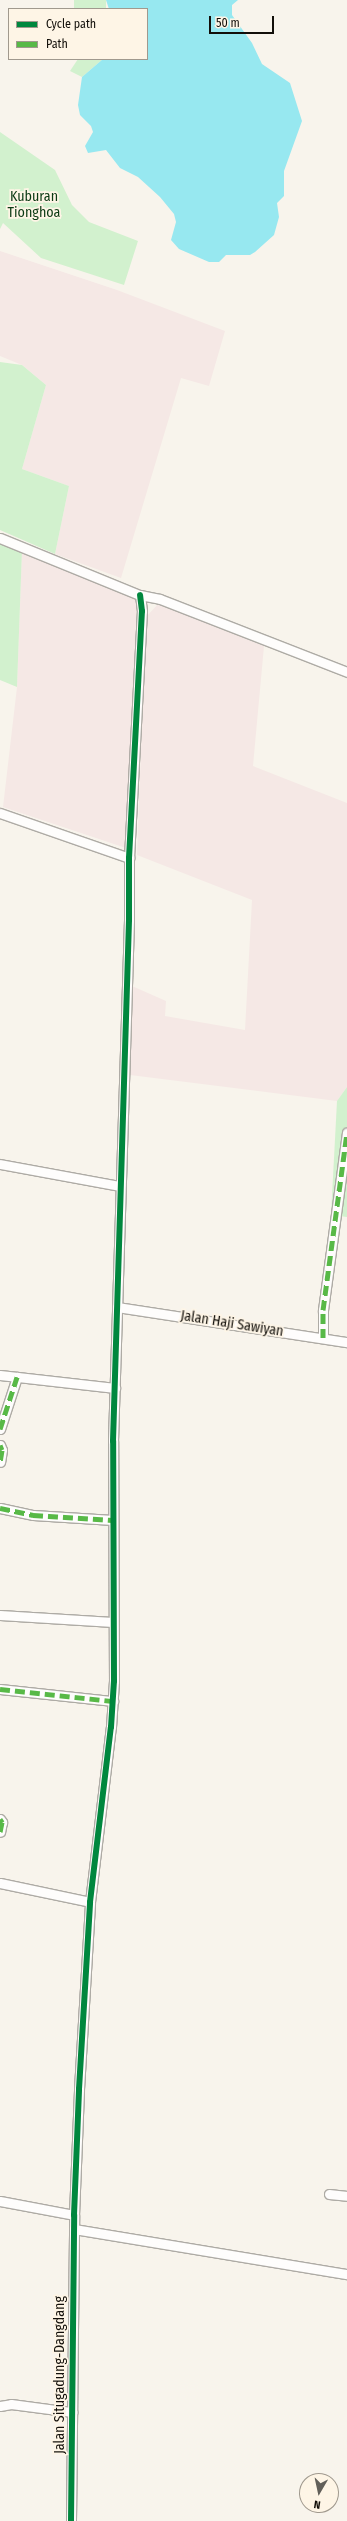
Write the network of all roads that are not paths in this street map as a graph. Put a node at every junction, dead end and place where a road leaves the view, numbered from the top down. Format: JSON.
{"nodes":[{"id":1,"x":0,"y":538,"type":"edge"},
{"id":2,"x":140,"y":595,"type":"junction"},
{"id":3,"x":347,"y":672,"type":"edge"},
{"id":4,"x":0,"y":813,"type":"edge"},
{"id":5,"x":129,"y":858,"type":"junction"},
{"id":6,"x":347,"y":1133,"type":"edge"},
{"id":7,"x":0,"y":1164,"type":"edge"},
{"id":8,"x":120,"y":1186,"type":"junction"},
{"id":9,"x":117,"y":1307,"type":"junction"},
{"id":10,"x":323,"y":1338,"type":"junction"},
{"id":11,"x":347,"y":1342,"type":"edge"},
{"id":12,"x":0,"y":1375,"type":"edge"},
{"id":13,"x":17,"y":1377,"type":"junction"},
{"id":14,"x":115,"y":1388,"type":"junction"},
{"id":15,"x":0,"y":1429,"type":"edge"},
{"id":16,"x":0,"y":1445,"type":"edge"},
{"id":17,"x":0,"y":1462,"type":"edge"},
{"id":18,"x":0,"y":1508,"type":"edge"},
{"id":19,"x":113,"y":1520,"type":"junction"},
{"id":20,"x":0,"y":1615,"type":"edge"},
{"id":21,"x":113,"y":1622,"type":"junction"},
{"id":22,"x":0,"y":1689,"type":"edge"},
{"id":23,"x":113,"y":1701,"type":"junction"},
{"id":24,"x":0,"y":1819,"type":"edge"},
{"id":25,"x":0,"y":1832,"type":"edge"},
{"id":26,"x":0,"y":1883,"type":"edge"},
{"id":27,"x":90,"y":1902,"type":"junction"},
{"id":28,"x":329,"y":2194,"type":"dead end"},
{"id":29,"x":347,"y":2196,"type":"edge"},
{"id":30,"x":0,"y":2201,"type":"edge"},
{"id":31,"x":74,"y":2216,"type":"junction"},
{"id":32,"x":74,"y":2229,"type":"junction"},
{"id":33,"x":347,"y":2274,"type":"edge"},
{"id":34,"x":0,"y":2406,"type":"edge"},
{"id":35,"x":72,"y":2412,"type":"junction"},
{"id":36,"x":71,"y":2521,"type":"edge"}],
"edges":[{"from":1,"to":2,"type":"street"},
{"from":2,"to":3,"type":"street"},
{"from":2,"to":5,"type":"street","name":"Jalan Situgadung-Dangdang"},
{"from":4,"to":5,"type":"street"},
{"from":5,"to":8,"type":"street","name":"Jalan Situgadung-Dangdang"},
{"from":6,"to":10,"type":"street"},
{"from":7,"to":8,"type":"street"},
{"from":8,"to":9,"type":"street","name":"Jalan Situgadung-Dangdang"},
{"from":9,"to":10,"type":"street","name":"Jalan Haji Sawiyan"},
{"from":9,"to":14,"type":"street","name":"Jalan Situgadung-Dangdang"},
{"from":10,"to":11,"type":"street","name":"Jalan Haji Sawiyan"},
{"from":12,"to":13,"type":"street"},
{"from":13,"to":14,"type":"street"},
{"from":13,"to":15,"type":"street"},
{"from":14,"to":19,"type":"street","name":"Jalan Situgadung-Dangdang"},
{"from":16,"to":17,"type":"street"},
{"from":18,"to":19,"type":"street"},
{"from":19,"to":21,"type":"street","name":"Jalan Situgadung-Dangdang"},
{"from":20,"to":21,"type":"street"},
{"from":21,"to":23,"type":"street","name":"Jalan Situgadung-Dangdang"},
{"from":22,"to":23,"type":"street"},
{"from":23,"to":27,"type":"street","name":"Jalan Situgadung-Dangdang"},
{"from":24,"to":25,"type":"street"},
{"from":26,"to":27,"type":"street"},
{"from":27,"to":31,"type":"street","name":"Jalan Situgadung-Dangdang"},
{"from":28,"to":29,"type":"street"},
{"from":30,"to":31,"type":"street"},
{"from":31,"to":32,"type":"street","name":"Jalan Situgadung-Dangdang"},
{"from":32,"to":33,"type":"street"},
{"from":32,"to":35,"type":"street","name":"Jalan Situgadung-Dangdang"},
{"from":34,"to":35,"type":"street"},
{"from":35,"to":36,"type":"street","name":"Jalan Situgadung-Dangdang"}]}
